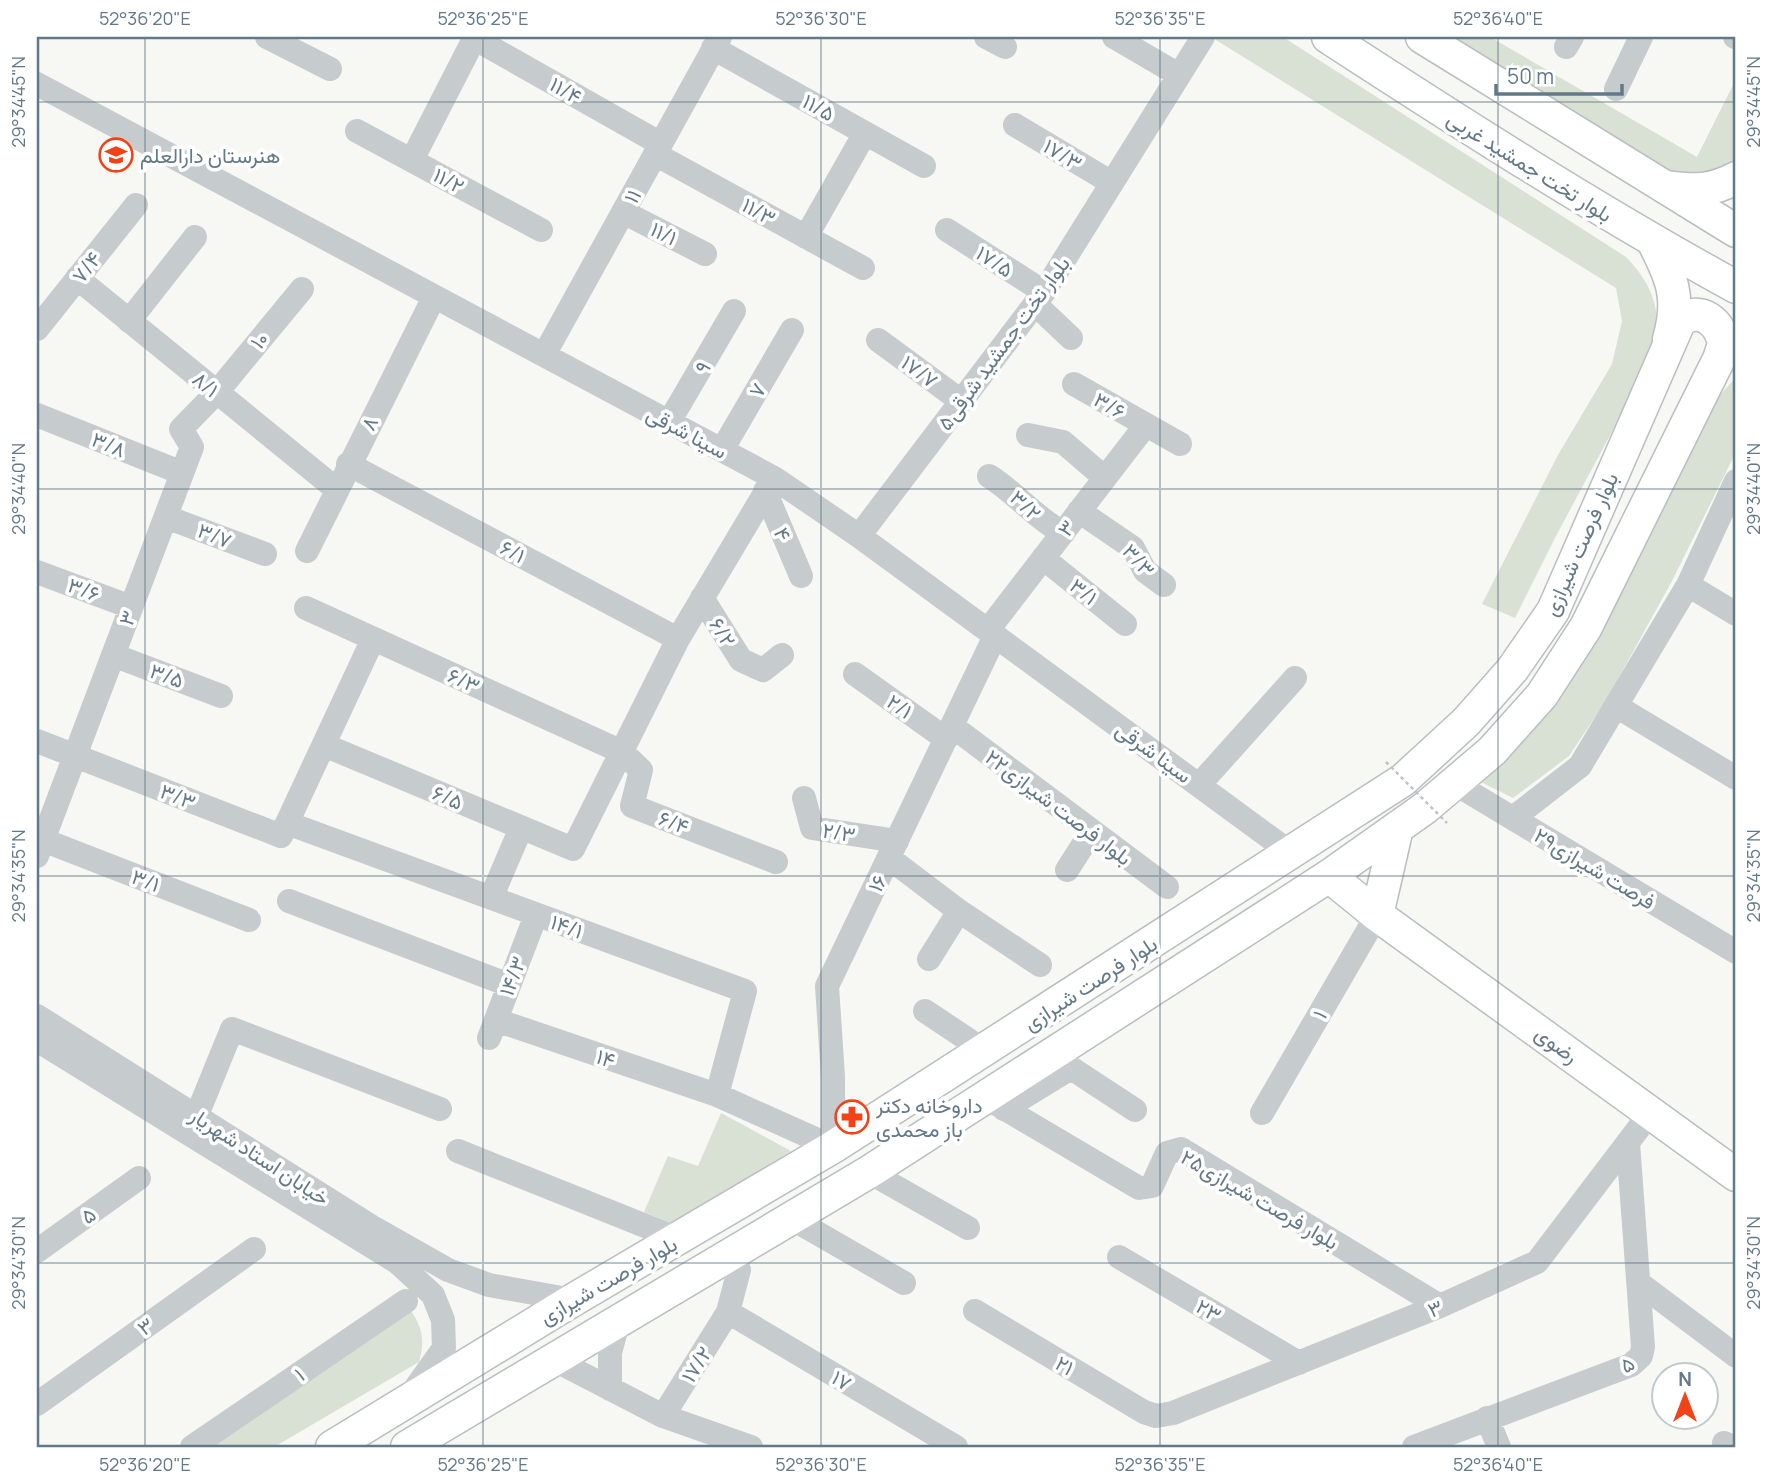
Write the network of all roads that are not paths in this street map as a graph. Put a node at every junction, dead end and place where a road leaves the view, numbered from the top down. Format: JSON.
{"nodes":[{"id":1,"x":267,"y":37,"type":"edge"},
{"id":2,"x":474,"y":37,"type":"edge"},
{"id":3,"x":1114,"y":37,"type":"edge"},
{"id":4,"x":1203,"y":37,"type":"edge"},
{"id":5,"x":1328,"y":37,"type":"edge"},
{"id":6,"x":1422,"y":37,"type":"edge"},
{"id":7,"x":1641,"y":37,"type":"edge"},
{"id":8,"x":717,"y":43,"type":"edge"},
{"id":9,"x":330,"y":69,"type":"dead end"},
{"id":10,"x":1179,"y":75,"type":"junction"},
{"id":11,"x":37,"y":85,"type":"edge"},
{"id":12,"x":1616,"y":89,"type":"dead end"},
{"id":13,"x":1014,"y":125,"type":"dead end"},
{"id":14,"x":357,"y":131,"type":"dead end"},
{"id":15,"x":865,"y":133,"type":"junction"},
{"id":16,"x":658,"y":149,"type":"junction"},
{"id":17,"x":412,"y":160,"type":"junction"},
{"id":18,"x":924,"y":166,"type":"dead end"},
{"id":19,"x":1736,"y":178,"type":"edge"},
{"id":20,"x":1112,"y":183,"type":"junction"},
{"id":21,"x":1659,"y":186,"type":"junction"},
{"id":22,"x":136,"y":205,"type":"dead end"},
{"id":23,"x":623,"y":212,"type":"junction"},
{"id":24,"x":541,"y":230,"type":"dead end"},
{"id":25,"x":947,"y":230,"type":"dead end"},
{"id":26,"x":1736,"y":231,"type":"edge"},
{"id":27,"x":195,"y":237,"type":"dead end"},
{"id":28,"x":806,"y":237,"type":"junction"},
{"id":29,"x":1653,"y":242,"type":"junction"},
{"id":30,"x":705,"y":254,"type":"dead end"},
{"id":31,"x":863,"y":268,"type":"dead end"},
{"id":32,"x":77,"y":278,"type":"junction"},
{"id":33,"x":1736,"y":288,"type":"edge"},
{"id":34,"x":302,"y":289,"type":"dead end"},
{"id":35,"x":435,"y":297,"type":"junction"},
{"id":36,"x":1040,"y":298,"type":"junction"},
{"id":37,"x":734,"y":311,"type":"dead end"},
{"id":38,"x":129,"y":321,"type":"junction"},
{"id":39,"x":37,"y":329,"type":"edge"},
{"id":40,"x":792,"y":330,"type":"dead end"},
{"id":41,"x":1070,"y":338,"type":"dead end"},
{"id":42,"x":878,"y":340,"type":"dead end"},
{"id":43,"x":1667,"y":345,"type":"junction"},
{"id":44,"x":544,"y":355,"type":"junction"},
{"id":45,"x":1736,"y":362,"type":"edge"},
{"id":46,"x":1707,"y":382,"type":"junction"},
{"id":47,"x":1074,"y":384,"type":"dead end"},
{"id":48,"x":217,"y":392,"type":"junction"},
{"id":49,"x":961,"y":401,"type":"junction"},
{"id":50,"x":37,"y":415,"type":"edge"},
{"id":51,"x":669,"y":422,"type":"junction"},
{"id":52,"x":1145,"y":426,"type":"junction"},
{"id":53,"x":1028,"y":435,"type":"dead end"},
{"id":54,"x":1180,"y":444,"type":"dead end"},
{"id":55,"x":722,"y":450,"type":"junction"},
{"id":56,"x":348,"y":464,"type":"junction"},
{"id":57,"x":182,"y":473,"type":"junction"},
{"id":58,"x":989,"y":475,"type":"dead end"},
{"id":59,"x":1105,"y":478,"type":"junction"},
{"id":60,"x":1736,"y":481,"type":"edge"},
{"id":61,"x":769,"y":485,"type":"junction"},
{"id":62,"x":336,"y":489,"type":"junction"},
{"id":63,"x":1079,"y":512,"type":"junction"},
{"id":64,"x":166,"y":516,"type":"junction"},
{"id":65,"x":1063,"y":533,"type":"junction"},
{"id":66,"x":859,"y":536,"type":"junction"},
{"id":67,"x":307,"y":551,"type":"dead end"},
{"id":68,"x":265,"y":554,"type":"dead end"},
{"id":69,"x":1043,"y":558,"type":"junction"},
{"id":70,"x":37,"y":572,"type":"edge"},
{"id":71,"x":801,"y":576,"type":"dead end"},
{"id":72,"x":1164,"y":585,"type":"dead end"},
{"id":73,"x":1688,"y":585,"type":"junction"},
{"id":74,"x":702,"y":598,"type":"junction"},
{"id":75,"x":131,"y":607,"type":"junction"},
{"id":76,"x":306,"y":608,"type":"dead end"},
{"id":77,"x":1736,"y":614,"type":"edge"},
{"id":78,"x":1125,"y":624,"type":"dead end"},
{"id":79,"x":991,"y":633,"type":"junction"},
{"id":80,"x":373,"y":639,"type":"junction"},
{"id":81,"x":678,"y":639,"type":"junction"},
{"id":82,"x":113,"y":655,"type":"junction"},
{"id":83,"x":782,"y":655,"type":"dead end"},
{"id":84,"x":855,"y":674,"type":"dead end"},
{"id":85,"x":1295,"y":678,"type":"dead end"},
{"id":86,"x":221,"y":696,"type":"dead end"},
{"id":87,"x":1616,"y":706,"type":"junction"},
{"id":88,"x":949,"y":732,"type":"junction"},
{"id":89,"x":37,"y":741,"type":"edge"},
{"id":90,"x":324,"y":745,"type":"junction"},
{"id":91,"x":622,"y":752,"type":"junction"},
{"id":92,"x":75,"y":756,"type":"junction"},
{"id":93,"x":1736,"y":778,"type":"edge"},
{"id":94,"x":1454,"y":783,"type":"junction"},
{"id":95,"x":1199,"y":785,"type":"junction"},
{"id":96,"x":804,"y":798,"type":"dead end"},
{"id":97,"x":1513,"y":818,"type":"junction"},
{"id":98,"x":521,"y":828,"type":"junction"},
{"id":99,"x":1397,"y":828,"type":"junction"},
{"id":100,"x":284,"y":830,"type":"junction"},
{"id":101,"x":1092,"y":831,"type":"junction"},
{"id":102,"x":40,"y":848,"type":"edge"},
{"id":103,"x":893,"y":850,"type":"junction"},
{"id":104,"x":1291,"y":853,"type":"junction"},
{"id":105,"x":776,"y":862,"type":"dead end"},
{"id":106,"x":1067,"y":870,"type":"dead end"},
{"id":107,"x":1329,"y":876,"type":"junction"},
{"id":108,"x":1167,"y":887,"type":"dead end"},
{"id":109,"x":491,"y":898,"type":"junction"},
{"id":110,"x":289,"y":901,"type":"dead end"},
{"id":111,"x":959,"y":911,"type":"junction"},
{"id":112,"x":536,"y":915,"type":"junction"},
{"id":113,"x":1377,"y":915,"type":"junction"},
{"id":114,"x":249,"y":920,"type":"dead end"},
{"id":115,"x":1736,"y":952,"type":"edge"},
{"id":116,"x":929,"y":959,"type":"dead end"},
{"id":117,"x":1040,"y":965,"type":"dead end"},
{"id":118,"x":509,"y":985,"type":"junction"},
{"id":119,"x":925,"y":1011,"type":"dead end"},
{"id":120,"x":37,"y":1016,"type":"edge"},
{"id":121,"x":492,"y":1029,"type":"joint"},
{"id":122,"x":37,"y":1040,"type":"edge"},
{"id":123,"x":985,"y":1051,"type":"junction"},
{"id":124,"x":1058,"y":1063,"type":"junction"},
{"id":125,"x":717,"y":1095,"type":"junction"},
{"id":126,"x":994,"y":1103,"type":"junction"},
{"id":127,"x":440,"y":1109,"type":"dead end"},
{"id":128,"x":1135,"y":1110,"type":"dead end"},
{"id":129,"x":1651,"y":1112,"type":"junction"},
{"id":130,"x":1262,"y":1113,"type":"dead end"},
{"id":131,"x":197,"y":1115,"type":"junction"},
{"id":132,"x":1628,"y":1143,"type":"junction"},
{"id":133,"x":833,"y":1147,"type":"junction"},
{"id":134,"x":458,"y":1151,"type":"dead end"},
{"id":135,"x":869,"y":1172,"type":"junction"},
{"id":136,"x":1736,"y":1175,"type":"edge"},
{"id":137,"x":139,"y":1178,"type":"dead end"},
{"id":138,"x":791,"y":1218,"type":"junction"},
{"id":139,"x":968,"y":1228,"type":"dead end"},
{"id":140,"x":678,"y":1240,"type":"junction"},
{"id":141,"x":254,"y":1249,"type":"dead end"},
{"id":142,"x":37,"y":1251,"type":"edge"},
{"id":143,"x":1119,"y":1257,"type":"dead end"},
{"id":144,"x":739,"y":1270,"type":"dead end"},
{"id":145,"x":904,"y":1283,"type":"dead end"},
{"id":146,"x":1639,"y":1283,"type":"junction"},
{"id":147,"x":573,"y":1300,"type":"junction"},
{"id":148,"x":407,"y":1301,"type":"dead end"},
{"id":149,"x":1440,"y":1306,"type":"junction"},
{"id":150,"x":975,"y":1311,"type":"dead end"},
{"id":151,"x":728,"y":1312,"type":"junction"},
{"id":152,"x":619,"y":1319,"type":"junction"},
{"id":153,"x":1736,"y":1356,"type":"edge"},
{"id":154,"x":553,"y":1359,"type":"junction"},
{"id":155,"x":1299,"y":1363,"type":"junction"},
{"id":156,"x":610,"y":1389,"type":"junction"},
{"id":157,"x":404,"y":1403,"type":"junction"},
{"id":158,"x":37,"y":1404,"type":"edge"},
{"id":159,"x":663,"y":1416,"type":"junction"},
{"id":160,"x":1156,"y":1416,"type":"joint"},
{"id":161,"x":1487,"y":1418,"type":"junction"},
{"id":162,"x":720,"y":1442,"type":"edge"},
{"id":163,"x":192,"y":1447,"type":"edge"},
{"id":164,"x":332,"y":1447,"type":"edge"},
{"id":165,"x":407,"y":1447,"type":"edge"},
{"id":166,"x":751,"y":1447,"type":"edge"},
{"id":167,"x":956,"y":1447,"type":"edge"},
{"id":168,"x":1414,"y":1447,"type":"edge"},
{"id":169,"x":1499,"y":1447,"type":"edge"}],
"edges":[{"from":1,"to":9,"type":"street"},
{"from":2,"to":16,"type":"street","name":"۱۱/۴"},
{"from":2,"to":17,"type":"street"},
{"from":3,"to":10,"type":"street"},
{"from":4,"to":10,"type":"street","name":"بلوار تخت جمشید شرقی۵"},
{"from":5,"to":29,"type":"main road","name":"بلوار تخت جمشید غربی"},
{"from":6,"to":21,"type":"main road"},
{"from":7,"to":12,"type":"street"},
{"from":8,"to":15,"type":"street","name":"۱۱/۵"},
{"from":8,"to":16,"type":"street","name":"۱۱"},
{"from":10,"to":20,"type":"street","name":"بلوار تخت جمشید شرقی۵"},
{"from":11,"to":35,"type":"street","name":"سینا شرقی"},
{"from":13,"to":20,"type":"street","name":"۱۷/۳"},
{"from":14,"to":17,"type":"street","name":"۱۱/۲"},
{"from":15,"to":18,"type":"street","name":"۱۱/۵"},
{"from":15,"to":28,"type":"street"},
{"from":16,"to":23,"type":"street","name":"۱۱"},
{"from":16,"to":28,"type":"street","name":"۱۱/۳"},
{"from":17,"to":24,"type":"street","name":"۱۱/۲"},
{"from":19,"to":21,"type":"main road"},
{"from":20,"to":36,"type":"street","name":"بلوار تخت جمشید شرقی۵"},
{"from":21,"to":26,"type":"main road"},
{"from":22,"to":32,"type":"street","name":"۷/۴"},
{"from":23,"to":30,"type":"street","name":"۱۱/۱"},
{"from":23,"to":44,"type":"street","name":"۱۱"},
{"from":25,"to":36,"type":"street","name":"۱۷/۵"},
{"from":27,"to":38,"type":"street"},
{"from":28,"to":31,"type":"street","name":"۱۱/۳"},
{"from":29,"to":33,"type":"main road","name":"بلوار تخت جمشید غربی"},
{"from":29,"to":43,"type":"main road"},
{"from":32,"to":38,"type":"street","name":"۸/۱"},
{"from":32,"to":39,"type":"street","name":"۷/۴"},
{"from":34,"to":48,"type":"street","name":"۱۰"},
{"from":35,"to":44,"type":"street","name":"سینا شرقی"},
{"from":35,"to":56,"type":"street","name":"۸"},
{"from":36,"to":41,"type":"street","name":"۱۷/۵"},
{"from":36,"to":49,"type":"street","name":"بلوار تخت جمشید شرقی۵"},
{"from":37,"to":51,"type":"street","name":"۹"},
{"from":38,"to":48,"type":"street","name":"۸/۱"},
{"from":40,"to":55,"type":"street","name":"۷"},
{"from":42,"to":49,"type":"street","name":"۱۷/۷"},
{"from":43,"to":46,"type":"main road","name":"بلوار فرصت شیرازی"},
{"from":43,"to":104,"type":"main road","name":"بلوار فرصت شیرازی"},
{"from":44,"to":51,"type":"street","name":"سینا شرقی"},
{"from":45,"to":46,"type":"main road"},
{"from":46,"to":94,"type":"main road","name":"بلوار فرصت شیرازی"},
{"from":47,"to":52,"type":"street","name":"۳/۶"},
{"from":48,"to":57,"type":"street","name":"۳"},
{"from":48,"to":62,"type":"street","name":"۸/۱"},
{"from":49,"to":66,"type":"street","name":"بلوار تخت جمشید شرقی۵"},
{"from":50,"to":57,"type":"street","name":"۳/۸"},
{"from":51,"to":55,"type":"street","name":"سینا شرقی"},
{"from":52,"to":54,"type":"street"},
{"from":52,"to":59,"type":"street","name":"۳"},
{"from":53,"to":59,"type":"street"},
{"from":55,"to":61,"type":"street","name":"سینا شرقی"},
{"from":56,"to":62,"type":"street","name":"۸"},
{"from":56,"to":81,"type":"street","name":"۶/۱"},
{"from":57,"to":64,"type":"street","name":"۳"},
{"from":58,"to":65,"type":"street","name":"۳/۲"},
{"from":59,"to":63,"type":"street","name":"۳"},
{"from":60,"to":73,"type":"street"},
{"from":61,"to":66,"type":"street","name":"سینا شرقی"},
{"from":61,"to":71,"type":"street","name":"۴"},
{"from":61,"to":74,"type":"street"},
{"from":62,"to":67,"type":"street","name":"۸"},
{"from":63,"to":65,"type":"street","name":"۳"},
{"from":63,"to":72,"type":"street","name":"۳/۳"},
{"from":64,"to":68,"type":"street","name":"۳/۷"},
{"from":64,"to":75,"type":"street","name":"۳"},
{"from":65,"to":69,"type":"street","name":"۳"},
{"from":66,"to":79,"type":"street","name":"سینا شرقی"},
{"from":69,"to":78,"type":"street","name":"۳/۱"},
{"from":69,"to":79,"type":"street","name":"۳"},
{"from":70,"to":75,"type":"street","name":"۳/۶"},
{"from":73,"to":77,"type":"street"},
{"from":73,"to":87,"type":"street"},
{"from":74,"to":81,"type":"street"},
{"from":74,"to":83,"type":"street","name":"۶/۲"},
{"from":75,"to":82,"type":"street","name":"۳"},
{"from":76,"to":80,"type":"street","name":"۶/۳"},
{"from":79,"to":88,"type":"street","name":"۱۶"},
{"from":79,"to":95,"type":"street","name":"سینا شرقی"},
{"from":80,"to":90,"type":"street"},
{"from":80,"to":91,"type":"street","name":"۶/۳"},
{"from":81,"to":91,"type":"street"},
{"from":82,"to":86,"type":"street","name":"۳/۵"},
{"from":82,"to":92,"type":"street","name":"۳"},
{"from":84,"to":88,"type":"street","name":"۲/۱"},
{"from":85,"to":95,"type":"street"},
{"from":87,"to":93,"type":"street"},
{"from":87,"to":97,"type":"street"},
{"from":88,"to":101,"type":"street","name":"بلوار فرصت شیرازی۲۲"},
{"from":88,"to":103,"type":"street","name":"۱۶"},
{"from":89,"to":92,"type":"street","name":"۳/۳"},
{"from":90,"to":98,"type":"street","name":"۶/۵"},
{"from":90,"to":100,"type":"street"},
{"from":91,"to":98,"type":"street","name":"۶/۵"},
{"from":91,"to":105,"type":"street","name":"۶/۴"},
{"from":92,"to":100,"type":"street","name":"۳/۳"},
{"from":92,"to":102,"type":"street","name":"۳"},
{"from":94,"to":97,"type":"street","name":"فرصت شیرازی۲۹"},
{"from":94,"to":99,"type":"main road","name":"بلوار فرصت شیرازی"},
{"from":95,"to":104,"type":"street","name":"سینا شرقی"},
{"from":96,"to":103,"type":"street","name":"۲/۳"},
{"from":97,"to":115,"type":"street","name":"فرصت شیرازی۲۹"},
{"from":98,"to":109,"type":"street"},
{"from":99,"to":107,"type":"main road","name":"بلوار فرصت شیرازی"},
{"from":99,"to":113,"type":"main road"},
{"from":100,"to":109,"type":"street","name":"۱۴/۱"},
{"from":101,"to":106,"type":"street"},
{"from":101,"to":108,"type":"street","name":"بلوار فرصت شیرازی۲۲"},
{"from":102,"to":114,"type":"street","name":"۳/۱"},
{"from":103,"to":111,"type":"street"},
{"from":103,"to":133,"type":"street","name":"۱۶"},
{"from":104,"to":123,"type":"main road","name":"بلوار فرصت شیرازی"},
{"from":107,"to":113,"type":"main road","name":"رضوی"},
{"from":107,"to":124,"type":"main road","name":"بلوار فرصت شیرازی"},
{"from":109,"to":112,"type":"street","name":"۱۴/۱"},
{"from":110,"to":118,"type":"street"},
{"from":111,"to":116,"type":"street"},
{"from":111,"to":117,"type":"street"},
{"from":112,"to":118,"type":"street","name":"۱۴/۳"},
{"from":112,"to":125,"type":"street","name":"۱۴/۱"},
{"from":113,"to":129,"type":"main road","name":"رضوی"},
{"from":113,"to":130,"type":"street","name":"۱"},
{"from":118,"to":121,"type":"street","name":"۱۴/۳"},
{"from":119,"to":123,"type":"street"},
{"from":120,"to":131,"type":"street","name":"خیابان استاد شهریار"},
{"from":121,"to":125,"type":"street","name":"۱۴"},
{"from":122,"to":157,"type":"street","name":"خیابان استاد شهریار"},
{"from":123,"to":133,"type":"main road","name":"بلوار فرصت شیرازی"},
{"from":124,"to":126,"type":"main road","name":"بلوار فرصت شیرازی"},
{"from":124,"to":128,"type":"street"},
{"from":125,"to":133,"type":"street","name":"۱۴"},
{"from":126,"to":135,"type":"main road","name":"بلوار فرصت شیرازی"},
{"from":126,"to":149,"type":"street","name":"بلوار فرصت شیرازی۲۵"},
{"from":127,"to":131,"type":"street"},
{"from":129,"to":132,"type":"street","name":"۳"},
{"from":129,"to":136,"type":"main road","name":"رضوی"},
{"from":131,"to":147,"type":"street","name":"خیابان استاد شهریار"},
{"from":132,"to":146,"type":"street","name":"۵"},
{"from":132,"to":149,"type":"street","name":"۳"},
{"from":133,"to":140,"type":"main road","name":"بلوار فرصت شیرازی"},
{"from":134,"to":140,"type":"street"},
{"from":135,"to":138,"type":"main road","name":"بلوار فرصت شیرازی"},
{"from":135,"to":139,"type":"street"},
{"from":137,"to":142,"type":"street","name":"۵"},
{"from":138,"to":145,"type":"street"},
{"from":138,"to":152,"type":"main road","name":"بلوار فرصت شیرازی"},
{"from":140,"to":147,"type":"main road","name":"بلوار فرصت شیرازی"},
{"from":141,"to":158,"type":"street","name":"۳"},
{"from":143,"to":155,"type":"street","name":"۲۳"},
{"from":144,"to":151,"type":"street","name":"۱۷/۲"},
{"from":146,"to":153,"type":"street"},
{"from":146,"to":161,"type":"street","name":"۵"},
{"from":147,"to":157,"type":"main road","name":"بلوار فرصت شیرازی"},
{"from":148,"to":163,"type":"street","name":"۱"},
{"from":149,"to":155,"type":"street","name":"۳"},
{"from":150,"to":160,"type":"street","name":"۲۱"},
{"from":151,"to":159,"type":"street","name":"۱۷/۲"},
{"from":151,"to":167,"type":"street","name":"۱۷"},
{"from":152,"to":154,"type":"main road","name":"بلوار فرصت شیرازی"},
{"from":152,"to":156,"type":"street"},
{"from":154,"to":156,"type":"street"},
{"from":154,"to":165,"type":"main road","name":"بلوار فرصت شیرازی"},
{"from":155,"to":160,"type":"street","name":"۳"},
{"from":156,"to":159,"type":"street"},
{"from":157,"to":164,"type":"main road","name":"بلوار فرصت شیرازی"},
{"from":159,"to":162,"type":"street"},
{"from":161,"to":168,"type":"street","name":"۵"},
{"from":161,"to":169,"type":"street"},
{"from":162,"to":166,"type":"street"}]}
